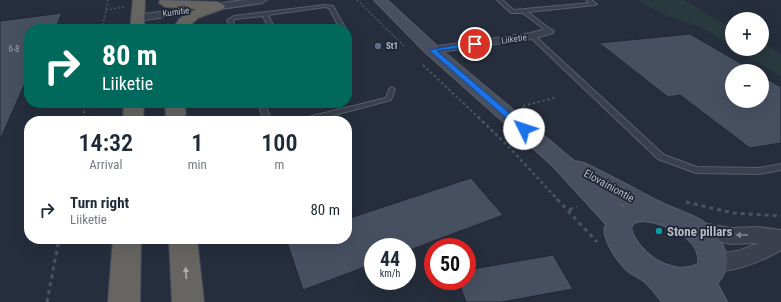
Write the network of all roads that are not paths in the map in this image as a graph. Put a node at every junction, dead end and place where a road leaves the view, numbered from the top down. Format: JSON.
{"nodes":[{"id":1,"x":139,"y":0,"type":"edge"},
{"id":2,"x":262,"y":0,"type":"edge"},
{"id":3,"x":380,"y":0,"type":"edge"},
{"id":4,"x":499,"y":0,"type":"edge"},
{"id":5,"x":588,"y":0,"type":"edge"},
{"id":6,"x":165,"y":6,"type":"edge"},
{"id":7,"x":218,"y":6,"type":"junction"},
{"id":8,"x":524,"y":11,"type":"junction"},
{"id":9,"x":265,"y":14,"type":"junction"},
{"id":10,"x":137,"y":23,"type":"edge"},
{"id":11,"x":167,"y":24,"type":"edge"},
{"id":12,"x":182,"y":24,"type":"edge"},
{"id":13,"x":231,"y":24,"type":"edge"},
{"id":14,"x":270,"y":24,"type":"edge"},
{"id":15,"x":340,"y":24,"type":"edge"},
{"id":16,"x":549,"y":31,"type":"joint"},
{"id":17,"x":532,"y":36,"type":"junction"},
{"id":18,"x":426,"y":56,"type":"junction"},
{"id":19,"x":392,"y":89,"type":"dead end"},
{"id":20,"x":323,"y":116,"type":"edge"},
{"id":21,"x":560,"y":160,"type":"junction"},
{"id":22,"x":781,"y":167,"type":"edge"},
{"id":23,"x":657,"y":212,"type":"junction"},
{"id":24,"x":620,"y":223,"type":"junction"},
{"id":25,"x":696,"y":230,"type":"junction"},
{"id":26,"x":781,"y":239,"type":"edge"},
{"id":27,"x":127,"y":244,"type":"edge"},
{"id":28,"x":183,"y":244,"type":"edge"},
{"id":29,"x":656,"y":273,"type":"junction"},
{"id":30,"x":709,"y":281,"type":"edge"},
{"id":31,"x":124,"y":302,"type":"edge"},
{"id":32,"x":188,"y":302,"type":"edge"},
{"id":33,"x":682,"y":302,"type":"edge"}],
"edges":[{"from":1,"to":10,"type":"highway"},
{"from":2,"to":7,"type":"street"},
{"from":3,"to":18,"type":"main road","name":"Elovainiontie"},
{"from":4,"to":8,"type":"lane"},
{"from":5,"to":8,"type":"lane"},
{"from":6,"to":7,"type":"highway"},
{"from":6,"to":10,"type":"street","name":"Kumitie"},
{"from":6,"to":11,"type":"highway"},
{"from":7,"to":12,"type":"highway"},
{"from":8,"to":16,"type":"lane"},
{"from":9,"to":13,"type":"lane"},
{"from":9,"to":14,"type":"lane"},
{"from":9,"to":15,"type":"lane"},
{"from":16,"to":17,"type":"street","name":"Liiketie"},
{"from":17,"to":18,"type":"street","name":"Liiketie"},
{"from":17,"to":22,"type":"lane"},
{"from":18,"to":21,"type":"main road","name":"Elovainiontie"},
{"from":19,"to":20,"type":"lane"},
{"from":21,"to":23,"type":"main road","name":"Elovainiontie"},
{"from":21,"to":24,"type":"main road","name":"Elovainiontie"},
{"from":23,"to":24,"type":"main road"},
{"from":23,"to":25,"type":"main road"},
{"from":24,"to":29,"type":"main road"},
{"from":26,"to":25,"type":"street","one_way":true},
{"from":25,"to":30,"type":"main road"},
{"from":26,"to":30,"type":"street"},
{"from":27,"to":31,"type":"highway"},
{"from":32,"to":28,"type":"highway","one_way":true},
{"from":29,"to":30,"type":"main road"},
{"from":29,"to":33,"type":"main road"}]}
